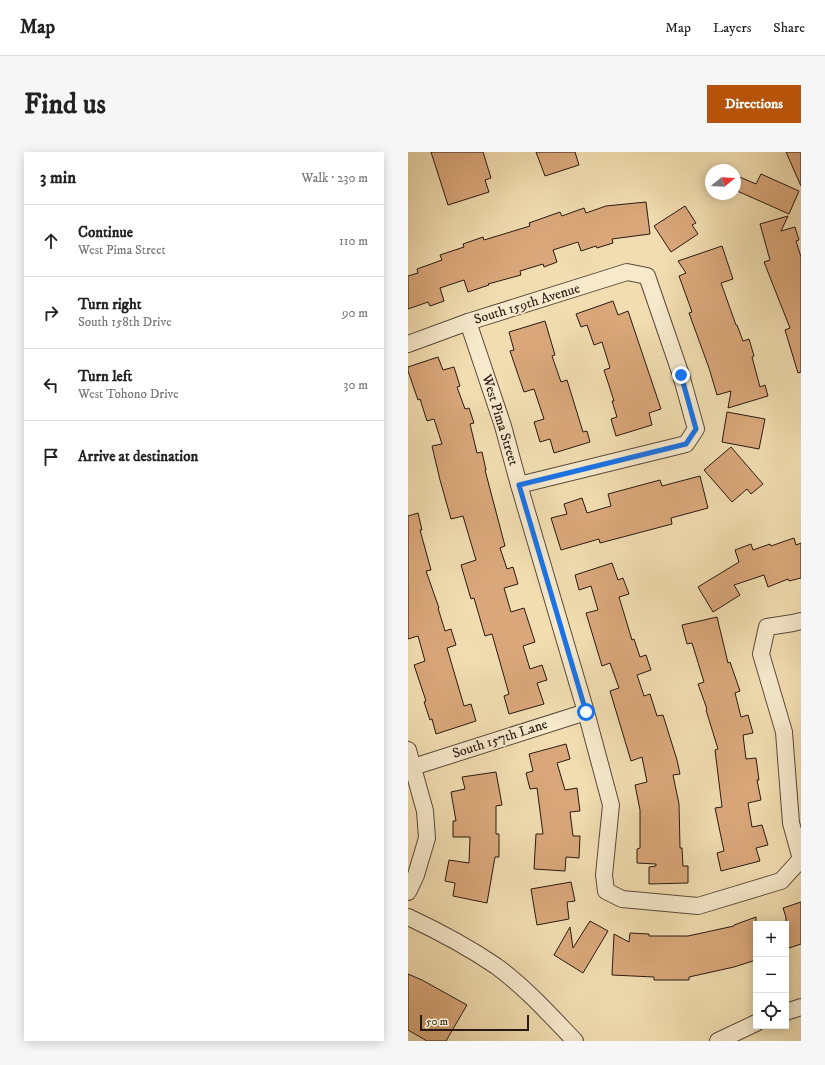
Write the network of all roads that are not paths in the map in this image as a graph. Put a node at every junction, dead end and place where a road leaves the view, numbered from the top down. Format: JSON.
{"nodes":[{"id":1,"x":468,"y":322,"type":"junction"},
{"id":2,"x":408,"y":344,"type":"edge"},
{"id":3,"x":519,"y":485,"type":"junction"},
{"id":4,"x":801,"y":621,"type":"edge"},
{"id":5,"x":586,"y":712,"type":"junction"},
{"id":6,"x":408,"y":750,"type":"edge"},
{"id":7,"x":413,"y":767,"type":"junction"},
{"id":8,"x":801,"y":859,"type":"edge"},
{"id":9,"x":408,"y":892,"type":"edge"},
{"id":10,"x":408,"y":917,"type":"edge"},
{"id":11,"x":801,"y":1007,"type":"edge"},
{"id":12,"x":789,"y":1011,"type":"edge"},
{"id":13,"x":753,"y":1024,"type":"edge"},
{"id":14,"x":575,"y":1041,"type":"edge"},
{"id":15,"x":718,"y":1041,"type":"edge"}],
"edges":[{"from":1,"to":2,"type":"street","name":"South 159th Avenue"},
{"from":1,"to":3,"type":"street","name":"West Pima Street"},
{"from":1,"to":3,"type":"street","name":"South 159th Avenue"},
{"from":3,"to":5,"type":"street","name":"West Pima Street"},
{"from":4,"to":8,"type":"street"},
{"from":5,"to":7,"type":"street","name":"South 157th Lane"},
{"from":5,"to":8,"type":"street","name":"West Pima Street"},
{"from":6,"to":7,"type":"street"},
{"from":7,"to":9,"type":"street"},
{"from":10,"to":14,"type":"street"},
{"from":11,"to":12,"type":"street"},
{"from":13,"to":15,"type":"street"}]}
